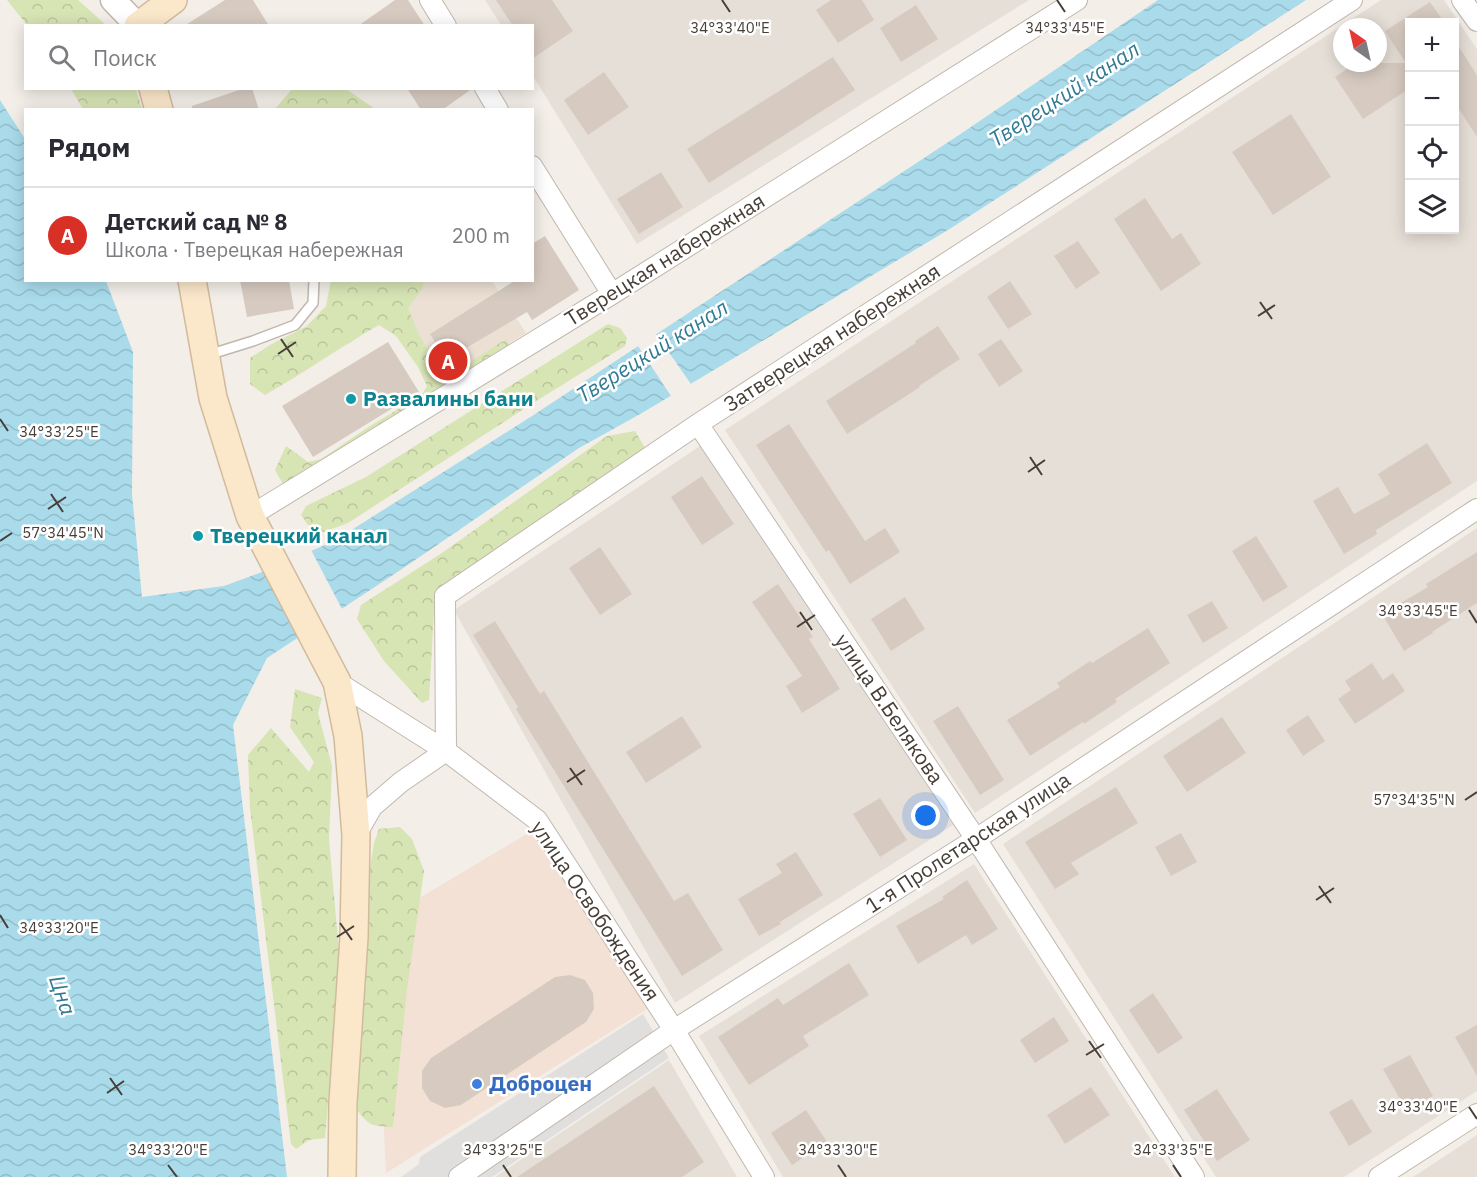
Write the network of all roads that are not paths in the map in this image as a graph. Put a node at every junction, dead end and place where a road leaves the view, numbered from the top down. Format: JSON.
{"nodes":[{"id":1,"x":112,"y":0,"type":"edge"},
{"id":2,"x":173,"y":0,"type":"edge"},
{"id":3,"x":430,"y":0,"type":"edge"},
{"id":4,"x":1077,"y":0,"type":"edge"},
{"id":5,"x":1352,"y":0,"type":"edge"},
{"id":6,"x":1462,"y":0,"type":"edge"},
{"id":7,"x":1477,"y":21,"type":"edge"},
{"id":8,"x":136,"y":24,"type":"edge"},
{"id":9,"x":138,"y":24,"type":"edge"},
{"id":10,"x":445,"y":24,"type":"edge"},
{"id":11,"x":154,"y":90,"type":"edge"},
{"id":12,"x":486,"y":90,"type":"edge"},
{"id":13,"x":158,"y":108,"type":"edge"},
{"id":14,"x":497,"y":108,"type":"edge"},
{"id":15,"x":534,"y":169,"type":"edge"},
{"id":16,"x":192,"y":282,"type":"edge"},
{"id":17,"x":314,"y":282,"type":"edge"},
{"id":18,"x":612,"y":294,"type":"junction"},
{"id":19,"x":205,"y":356,"type":"junction"},
{"id":20,"x":698,"y":424,"type":"junction"},
{"id":21,"x":1477,"y":508,"type":"edge"},
{"id":22,"x":250,"y":516,"type":"junction"},
{"id":23,"x":337,"y":682,"type":"junction"},
{"id":24,"x":446,"y":751,"type":"junction"},
{"id":25,"x":356,"y":836,"type":"junction"},
{"id":26,"x":976,"y":839,"type":"junction"},
{"id":27,"x":674,"y":1030,"type":"junction"},
{"id":28,"x":1477,"y":1114,"type":"edge"},
{"id":29,"x":342,"y":1177,"type":"edge"},
{"id":30,"x":459,"y":1177,"type":"edge"},
{"id":31,"x":764,"y":1177,"type":"edge"},
{"id":32,"x":1194,"y":1177,"type":"edge"},
{"id":33,"x":1380,"y":1177,"type":"edge"}],
"edges":[{"from":1,"to":8,"type":"street"},
{"from":2,"to":9,"type":"main road"},
{"from":3,"to":10,"type":"street"},
{"from":4,"to":18,"type":"street","name":"Тверецкая набережная"},
{"from":5,"to":20,"type":"street","name":"Затверецкая набережная"},
{"from":6,"to":7,"type":"street"},
{"from":11,"to":13,"type":"main road"},
{"from":12,"to":14,"type":"street"},
{"from":15,"to":18,"type":"street"},
{"from":16,"to":19,"type":"main road"},
{"from":17,"to":19,"type":"lane"},
{"from":18,"to":22,"type":"street","name":"Тверецкая набережная"},
{"from":19,"to":22,"type":"main road"},
{"from":20,"to":24,"type":"street","name":"Затверецкая набережная"},
{"from":20,"to":26,"type":"street","name":"улица В.Белякова"},
{"from":21,"to":26,"type":"street","name":"1-я Пролетарская улица"},
{"from":22,"to":23,"type":"main road"},
{"from":23,"to":24,"type":"street","name":"улица Освобождения"},
{"from":23,"to":25,"type":"main road"},
{"from":24,"to":25,"type":"street"},
{"from":24,"to":27,"type":"street","name":"улица Освобождения"},
{"from":25,"to":29,"type":"main road"},
{"from":26,"to":27,"type":"street","name":"1-я Пролетарская улица"},
{"from":26,"to":32,"type":"street","name":"улица В.Белякова"},
{"from":27,"to":30,"type":"street","name":"1-я Пролетарская улица"},
{"from":27,"to":31,"type":"street","name":"улица Освобождения"},
{"from":28,"to":33,"type":"street"}]}
